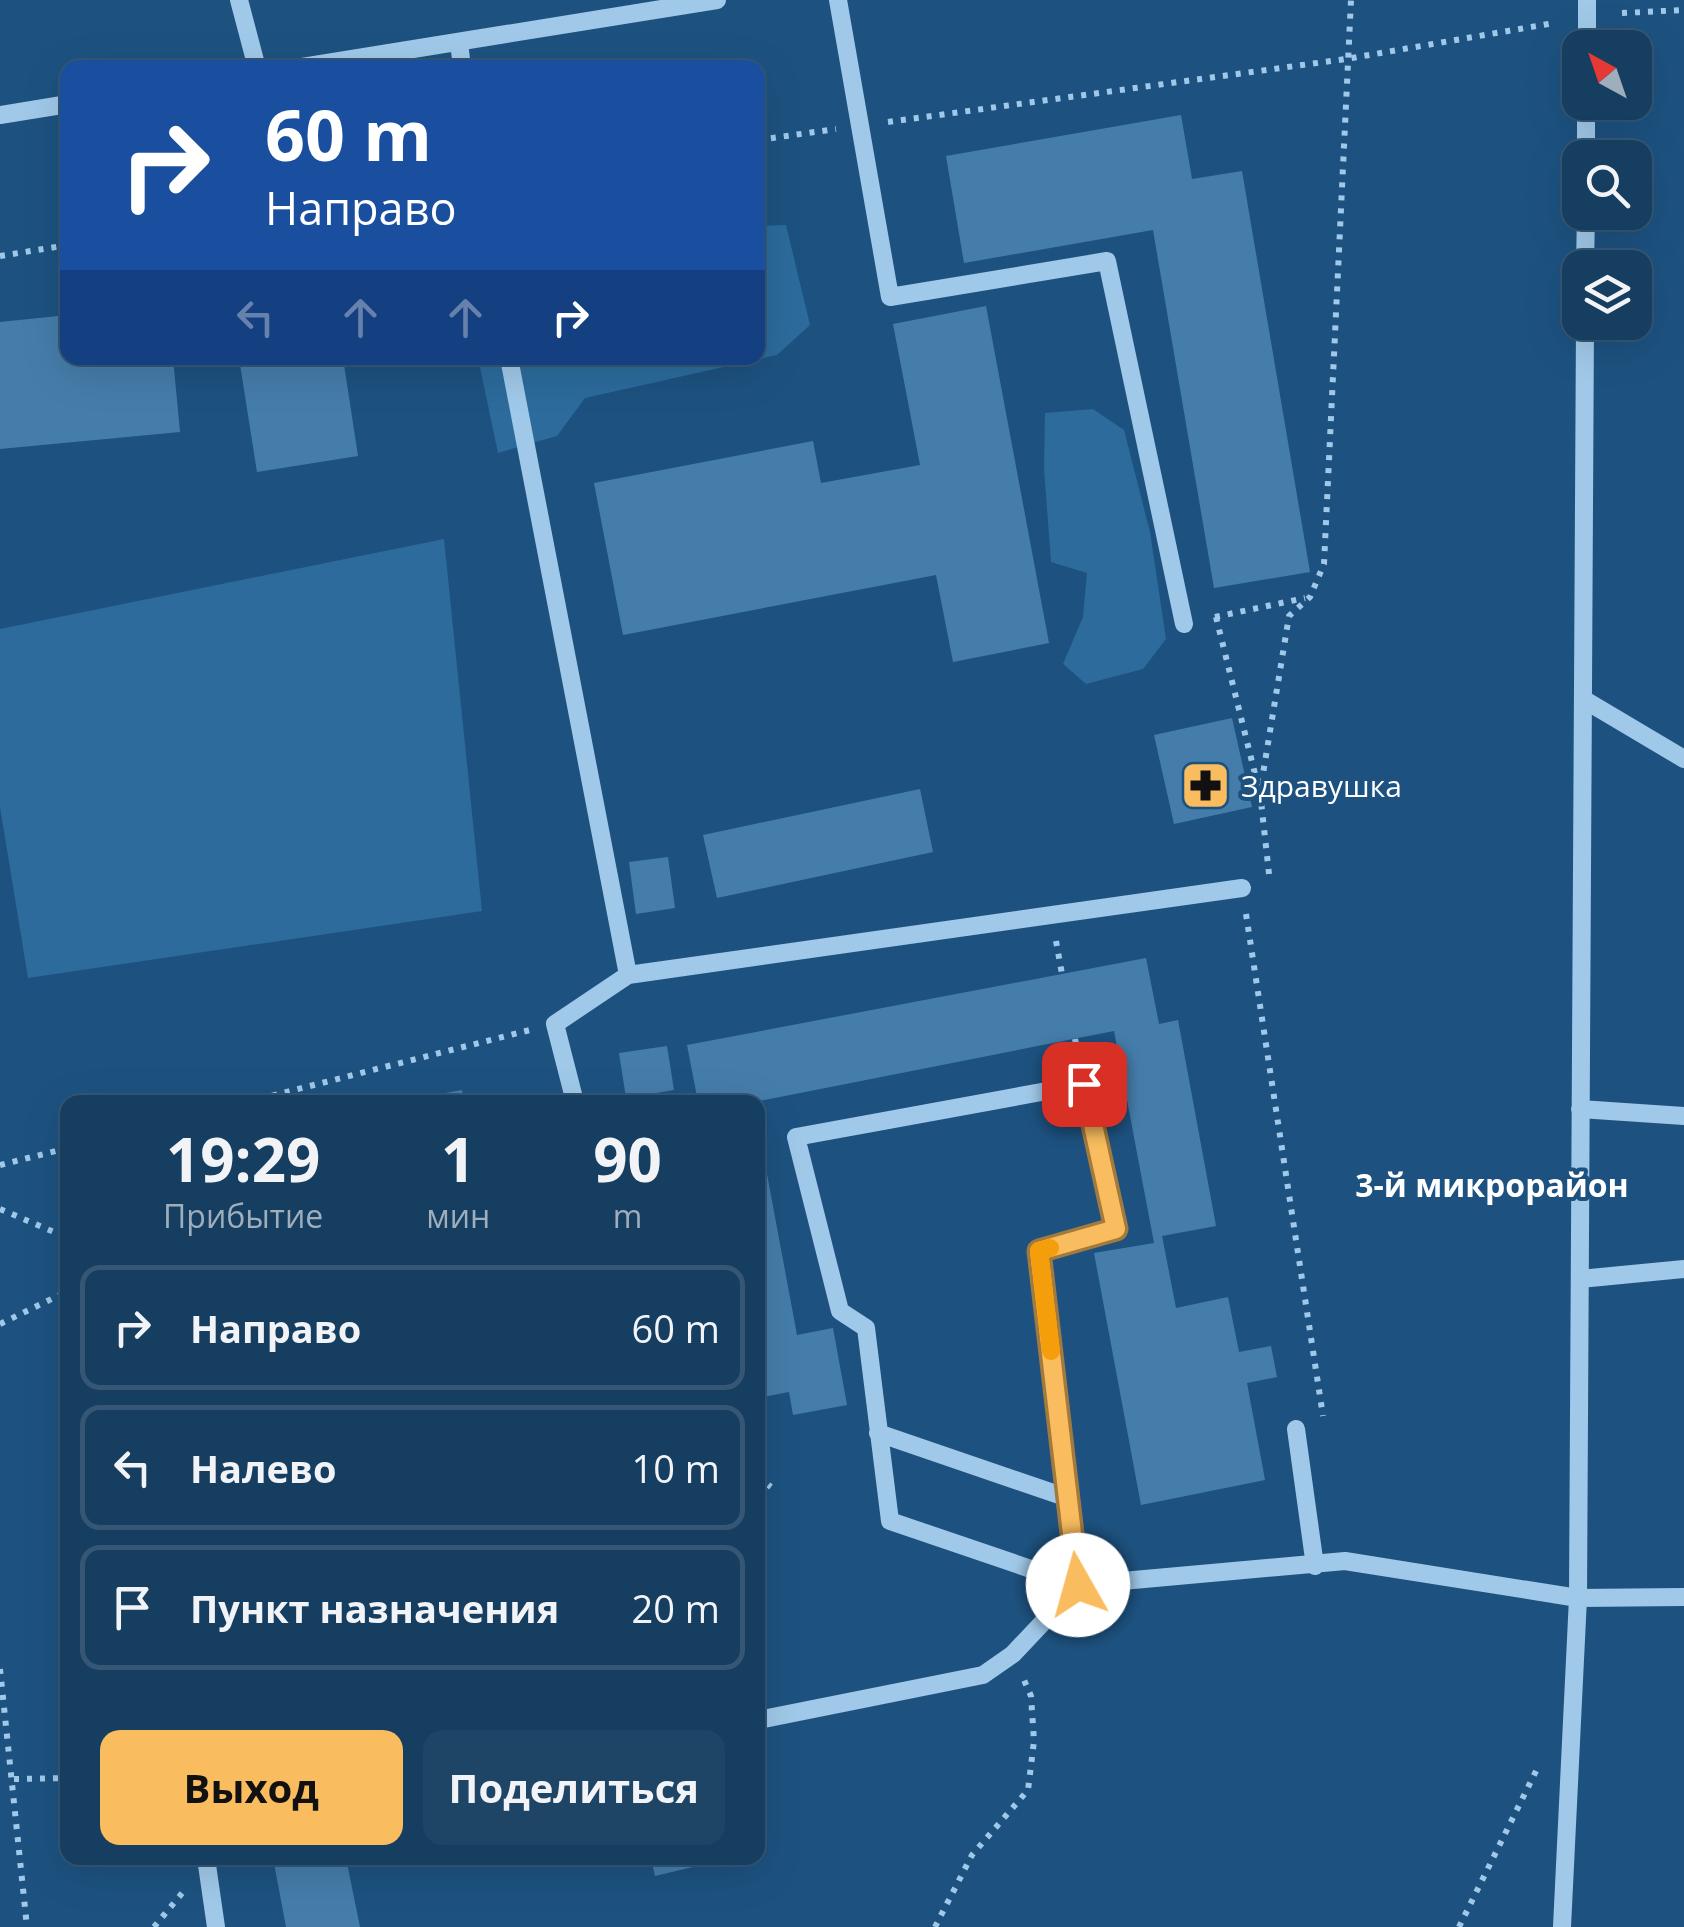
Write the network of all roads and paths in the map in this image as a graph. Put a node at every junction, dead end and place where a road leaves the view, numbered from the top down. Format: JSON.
{"nodes":[{"id":1,"x":239,"y":0,"type":"edge"},
{"id":2,"x":717,"y":0,"type":"edge"},
{"id":3,"x":838,"y":0,"type":"edge"},
{"id":4,"x":1350,"y":0,"type":"edge"},
{"id":5,"x":1587,"y":0,"type":"edge"},
{"id":6,"x":1684,"y":10,"type":"edge"},
{"id":7,"x":1622,"y":14,"type":"dead end"},
{"id":8,"x":1554,"y":22,"type":"dead end"},
{"id":9,"x":1587,"y":30,"type":"edge"},
{"id":10,"x":459,"y":42,"type":"junction"},
{"id":11,"x":1346,"y":59,"type":"junction"},
{"id":12,"x":255,"y":60,"type":"edge"},
{"id":13,"x":346,"y":60,"type":"edge"},
{"id":14,"x":461,"y":60,"type":"edge"},
{"id":15,"x":60,"y":105,"type":"edge"},
{"id":16,"x":0,"y":115,"type":"edge"},
{"id":17,"x":858,"y":126,"type":"junction"},
{"id":18,"x":765,"y":139,"type":"edge"},
{"id":19,"x":60,"y":246,"type":"edge"},
{"id":20,"x":0,"y":256,"type":"edge"},
{"id":21,"x":1585,"y":340,"type":"edge"},
{"id":22,"x":510,"y":365,"type":"edge"},
{"id":23,"x":1310,"y":598,"type":"junction"},
{"id":24,"x":1216,"y":617,"type":"junction"},
{"id":25,"x":1184,"y":624,"type":"joint"},
{"id":26,"x":1583,"y":699,"type":"junction"},
{"id":27,"x":1684,"y":758,"type":"edge"},
{"id":28,"x":1260,"y":792,"type":"junction"},
{"id":29,"x":1242,"y":888,"type":"junction"},
{"id":30,"x":628,"y":975,"type":"junction"},
{"id":31,"x":555,"y":1024,"type":"junction"},
{"id":32,"x":275,"y":1095,"type":"edge"},
{"id":33,"x":573,"y":1095,"type":"edge"},
{"id":34,"x":1580,"y":1108,"type":"junction"},
{"id":35,"x":1684,"y":1116,"type":"edge"},
{"id":36,"x":60,"y":1150,"type":"edge"},
{"id":37,"x":0,"y":1165,"type":"edge"},
{"id":38,"x":0,"y":1209,"type":"edge"},
{"id":39,"x":60,"y":1235,"type":"edge"},
{"id":40,"x":1684,"y":1269,"type":"edge"},
{"id":41,"x":1580,"y":1279,"type":"junction"},
{"id":42,"x":60,"y":1295,"type":"edge"},
{"id":43,"x":0,"y":1324,"type":"edge"},
{"id":44,"x":1325,"y":1426,"type":"dead end"},
{"id":45,"x":1296,"y":1429,"type":"dead end"},
{"id":46,"x":878,"y":1433,"type":"junction"},
{"id":47,"x":765,"y":1482,"type":"edge"},
{"id":48,"x":772,"y":1487,"type":"dead end"},
{"id":49,"x":1068,"y":1498,"type":"junction"},
{"id":50,"x":1315,"y":1566,"type":"junction"},
{"id":51,"x":1078,"y":1585,"type":"junction"},
{"id":52,"x":1684,"y":1597,"type":"edge"},
{"id":53,"x":1578,"y":1598,"type":"junction"},
{"id":54,"x":1012,"y":1654,"type":"junction"},
{"id":55,"x":0,"y":1670,"type":"edge"},
{"id":56,"x":765,"y":1719,"type":"edge"},
{"id":57,"x":1547,"y":1749,"type":"dead end"},
{"id":58,"x":14,"y":1778,"type":"junction"},
{"id":59,"x":60,"y":1778,"type":"edge"},
{"id":60,"x":207,"y":1865,"type":"edge"},
{"id":61,"x":28,"y":1927,"type":"edge"},
{"id":62,"x":216,"y":1927,"type":"edge"},
{"id":63,"x":936,"y":1927,"type":"edge"},
{"id":64,"x":1458,"y":1927,"type":"edge"},
{"id":65,"x":1562,"y":1927,"type":"edge"}],
"edges":[{"from":1,"to":12,"type":"street"},
{"from":2,"to":10,"type":"street"},
{"from":3,"to":17,"type":"street"},
{"from":4,"to":11,"type":"path"},
{"from":5,"to":9,"type":"street"},
{"from":6,"to":7,"type":"path"},
{"from":8,"to":11,"type":"path"},
{"from":10,"to":13,"type":"street"},
{"from":10,"to":14,"type":"street"},
{"from":11,"to":17,"type":"path"},
{"from":11,"to":23,"type":"path"},
{"from":15,"to":16,"type":"street"},
{"from":17,"to":18,"type":"path"},
{"from":17,"to":25,"type":"street"},
{"from":19,"to":20,"type":"path"},
{"from":21,"to":26,"type":"street"},
{"from":22,"to":30,"type":"street"},
{"from":23,"to":24,"type":"path"},
{"from":23,"to":28,"type":"path"},
{"from":24,"to":25,"type":"path"},
{"from":24,"to":28,"type":"path"},
{"from":26,"to":27,"type":"street"},
{"from":26,"to":34,"type":"street"},
{"from":28,"to":29,"type":"path"},
{"from":29,"to":30,"type":"street"},
{"from":29,"to":44,"type":"path"},
{"from":30,"to":31,"type":"street"},
{"from":31,"to":32,"type":"path"},
{"from":31,"to":33,"type":"street"},
{"from":34,"to":35,"type":"street"},
{"from":34,"to":41,"type":"street"},
{"from":36,"to":37,"type":"path"},
{"from":38,"to":39,"type":"path"},
{"from":40,"to":41,"type":"street"},
{"from":41,"to":53,"type":"street"},
{"from":42,"to":43,"type":"path"},
{"from":45,"to":50,"type":"street"},
{"from":46,"to":49,"type":"street"},
{"from":46,"to":49,"type":"street"},
{"from":46,"to":51,"type":"street"},
{"from":47,"to":48,"type":"path"},
{"from":49,"to":51,"type":"street"},
{"from":50,"to":51,"type":"street"},
{"from":50,"to":53,"type":"street"},
{"from":51,"to":54,"type":"street"},
{"from":52,"to":53,"type":"street"},
{"from":53,"to":65,"type":"street"},
{"from":54,"to":56,"type":"street"},
{"from":54,"to":63,"type":"path"},
{"from":55,"to":58,"type":"path"},
{"from":57,"to":64,"type":"path"},
{"from":58,"to":59,"type":"path"},
{"from":58,"to":61,"type":"path"},
{"from":60,"to":62,"type":"street"}]}
